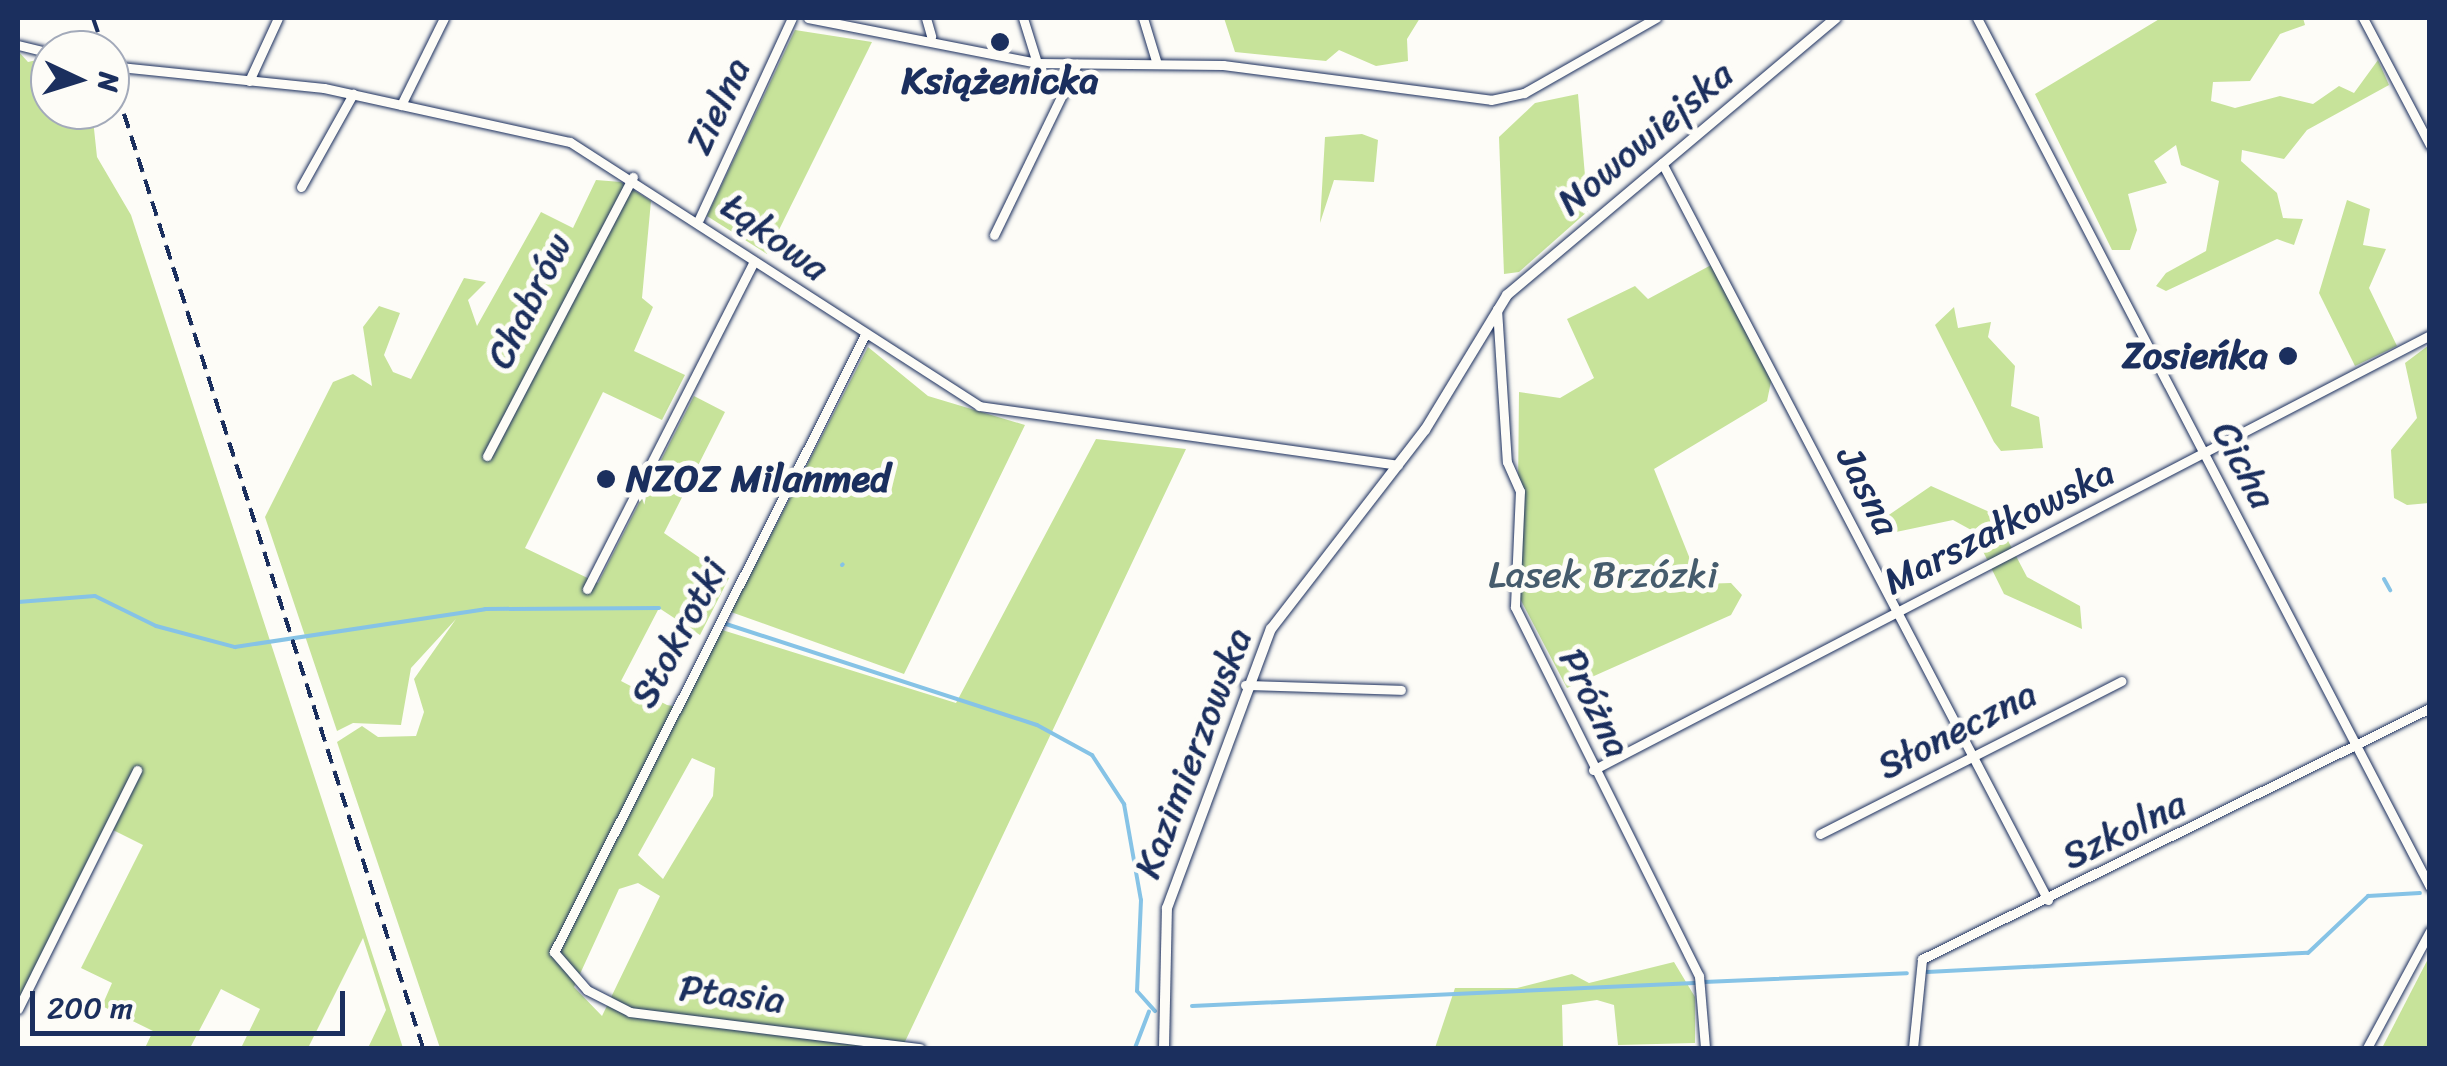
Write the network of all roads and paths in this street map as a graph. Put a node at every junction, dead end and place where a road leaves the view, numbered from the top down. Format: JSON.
{"nodes":[{"id":1,"x":278,"y":18,"type":"edge"},
{"id":2,"x":444,"y":18,"type":"edge"},
{"id":3,"x":792,"y":18,"type":"edge"},
{"id":4,"x":810,"y":18,"type":"edge"},
{"id":5,"x":926,"y":18,"type":"edge"},
{"id":6,"x":1022,"y":18,"type":"edge"},
{"id":7,"x":1142,"y":18,"type":"edge"},
{"id":8,"x":1656,"y":18,"type":"edge"},
{"id":9,"x":1836,"y":18,"type":"edge"},
{"id":10,"x":1977,"y":18,"type":"edge"},
{"id":11,"x":2363,"y":18,"type":"edge"},
{"id":12,"x":932,"y":36,"type":"junction"},
{"id":13,"x":1037,"y":63,"type":"junction"},
{"id":14,"x":1078,"y":64,"type":"junction"},
{"id":15,"x":1157,"y":64,"type":"junction"},
{"id":16,"x":130,"y":68,"type":"edge"},
{"id":17,"x":249,"y":80,"type":"junction"},
{"id":18,"x":353,"y":94,"type":"junction"},
{"id":19,"x":401,"y":104,"type":"junction"},
{"id":20,"x":2430,"y":145,"type":"edge"},
{"id":21,"x":1662,"y":163,"type":"junction"},
{"id":22,"x":633,"y":176,"type":"junction"},
{"id":23,"x":301,"y":187,"type":"dead end"},
{"id":24,"x":699,"y":219,"type":"junction"},
{"id":25,"x":994,"y":236,"type":"dead end"},
{"id":26,"x":754,"y":260,"type":"junction"},
{"id":27,"x":1497,"y":310,"type":"junction"},
{"id":28,"x":2430,"y":335,"type":"edge"},
{"id":29,"x":864,"y":337,"type":"junction"},
{"id":30,"x":2205,"y":455,"type":"junction"},
{"id":31,"x":486,"y":456,"type":"dead end"},
{"id":32,"x":1398,"y":466,"type":"junction"},
{"id":33,"x":586,"y":589,"type":"dead end"},
{"id":34,"x":1898,"y":613,"type":"junction"},
{"id":35,"x":2121,"y":681,"type":"dead end"},
{"id":36,"x":1245,"y":685,"type":"junction"},
{"id":37,"x":1401,"y":690,"type":"dead end"},
{"id":38,"x":2430,"y":708,"type":"edge"},
{"id":39,"x":2357,"y":746,"type":"junction"},
{"id":40,"x":1973,"y":755,"type":"junction"},
{"id":41,"x":137,"y":770,"type":"dead end"},
{"id":42,"x":1594,"y":770,"type":"junction"},
{"id":43,"x":1820,"y":834,"type":"dead end"},
{"id":44,"x":2430,"y":886,"type":"edge"},
{"id":45,"x":2048,"y":900,"type":"junction"},
{"id":46,"x":2430,"y":931,"type":"edge"},
{"id":47,"x":554,"y":958,"type":"joint"},
{"id":48,"x":18,"y":1010,"type":"edge"},
{"id":49,"x":920,"y":1048,"type":"edge"},
{"id":50,"x":1164,"y":1048,"type":"edge"},
{"id":51,"x":1705,"y":1048,"type":"edge"},
{"id":52,"x":1914,"y":1048,"type":"edge"},
{"id":53,"x":2367,"y":1048,"type":"edge"}],
"edges":[{"from":1,"to":17,"type":"street"},
{"from":2,"to":19,"type":"street"},
{"from":3,"to":24,"type":"street","name":"Zielna"},
{"from":4,"to":12,"type":"street"},
{"from":5,"to":12,"type":"street"},
{"from":6,"to":13,"type":"street"},
{"from":7,"to":15,"type":"street"},
{"from":8,"to":15,"type":"street"},
{"from":9,"to":21,"type":"street","name":"Nowowiejska"},
{"from":10,"to":30,"type":"street","name":"Cicha"},
{"from":11,"to":20,"type":"street"},
{"from":12,"to":13,"type":"street"},
{"from":13,"to":14,"type":"street"},
{"from":14,"to":15,"type":"street"},
{"from":14,"to":25,"type":"street"},
{"from":16,"to":17,"type":"street","name":"Łąkowa"},
{"from":17,"to":18,"type":"street","name":"Łąkowa"},
{"from":18,"to":19,"type":"street","name":"Łąkowa"},
{"from":18,"to":23,"type":"street"},
{"from":19,"to":22,"type":"street","name":"Łąkowa"},
{"from":21,"to":27,"type":"street","name":"Nowowiejska"},
{"from":21,"to":34,"type":"street","name":"Jasna"},
{"from":22,"to":24,"type":"street","name":"Łąkowa"},
{"from":22,"to":31,"type":"street","name":"Chabrów"},
{"from":24,"to":26,"type":"street","name":"Łąkowa"},
{"from":26,"to":29,"type":"street","name":"Łąkowa"},
{"from":26,"to":33,"type":"street"},
{"from":27,"to":32,"type":"street","name":"Kazimierzowska"},
{"from":27,"to":42,"type":"street","name":"Próżna"},
{"from":28,"to":30,"type":"street","name":"Marszałkowska"},
{"from":29,"to":32,"type":"street","name":"Łąkowa"},
{"from":29,"to":47,"type":"street","name":"Stokrotki"},
{"from":30,"to":34,"type":"street","name":"Marszałkowska"},
{"from":30,"to":39,"type":"street","name":"Cicha"},
{"from":32,"to":36,"type":"street","name":"Kazimierzowska"},
{"from":34,"to":40,"type":"street","name":"Jasna"},
{"from":34,"to":42,"type":"street","name":"Marszałkowska"},
{"from":35,"to":40,"type":"street","name":"Słoneczna"},
{"from":36,"to":37,"type":"street"},
{"from":36,"to":50,"type":"street","name":"Kazimierzowska"},
{"from":38,"to":39,"type":"street","name":"Szkolna"},
{"from":39,"to":44,"type":"street","name":"Cicha"},
{"from":39,"to":45,"type":"street","name":"Szkolna"},
{"from":40,"to":43,"type":"street","name":"Słoneczna"},
{"from":40,"to":45,"type":"street","name":"Jasna"},
{"from":41,"to":48,"type":"street"},
{"from":42,"to":51,"type":"street","name":"Próżna"},
{"from":45,"to":52,"type":"street","name":"Szkolna"},
{"from":46,"to":53,"type":"street"},
{"from":47,"to":49,"type":"street","name":"Ptasia"}]}
